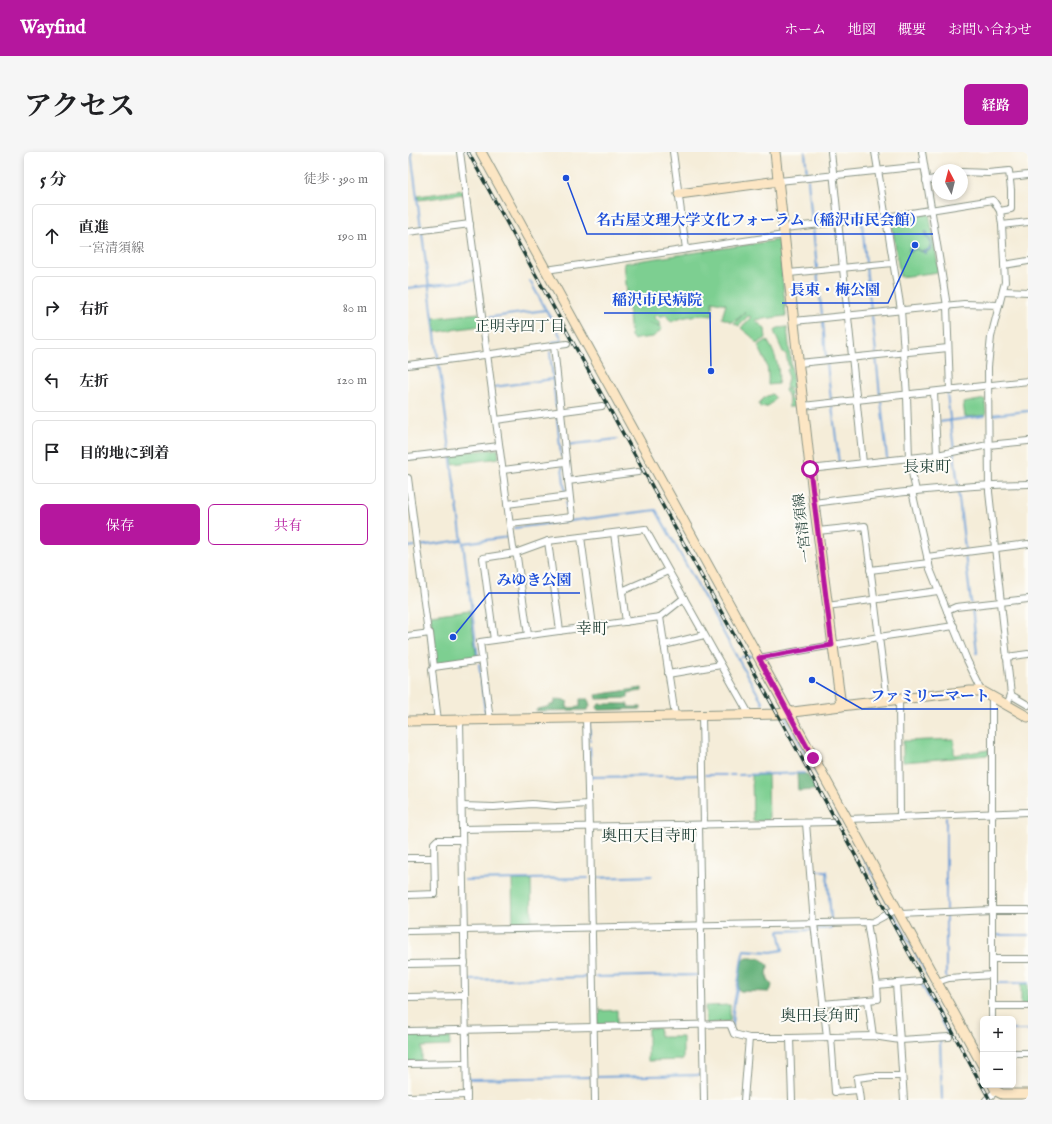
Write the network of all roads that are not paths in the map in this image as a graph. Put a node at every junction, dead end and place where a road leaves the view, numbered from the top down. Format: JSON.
{"nodes":[{"id":1,"x":460,"y":152,"type":"edge"},
{"id":2,"x":481,"y":152,"type":"edge"},
{"id":3,"x":673,"y":152,"type":"edge"},
{"id":4,"x":775,"y":152,"type":"edge"},
{"id":5,"x":831,"y":152,"type":"edge"},
{"id":6,"x":875,"y":152,"type":"edge"},
{"id":7,"x":922,"y":152,"type":"edge"},
{"id":8,"x":923,"y":166,"type":"junction"},
{"id":9,"x":879,"y":170,"type":"junction"},
{"id":10,"x":968,"y":172,"type":"edge"},
{"id":11,"x":833,"y":174,"type":"junction"},
{"id":12,"x":1028,"y":175,"type":"edge"},
{"id":13,"x":1010,"y":178,"type":"junction"},
{"id":14,"x":778,"y":180,"type":"junction"},
{"id":15,"x":932,"y":180,"type":"edge"},
{"id":16,"x":926,"y":181,"type":"junction"},
{"id":17,"x":678,"y":194,"type":"junction"},
{"id":18,"x":931,"y":210,"type":"junction"},
{"id":19,"x":1000,"y":211,"type":"junction"},
{"id":20,"x":886,"y":217,"type":"junction"},
{"id":21,"x":1028,"y":222,"type":"edge"},
{"id":22,"x":838,"y":223,"type":"junction"},
{"id":23,"x":470,"y":224,"type":"junction"},
{"id":24,"x":1002,"y":225,"type":"junction"},
{"id":25,"x":784,"y":231,"type":"junction"},
{"id":26,"x":408,"y":232,"type":"edge"},
{"id":27,"x":686,"y":249,"type":"junction"},
{"id":28,"x":1028,"y":261,"type":"edge"},
{"id":29,"x":894,"y":263,"type":"junction"},
{"id":30,"x":1004,"y":265,"type":"junction"},
{"id":31,"x":842,"y":268,"type":"junction"},
{"id":32,"x":546,"y":270,"type":"junction"},
{"id":33,"x":789,"y":273,"type":"junction"},
{"id":34,"x":1003,"y":291,"type":"junction"},
{"id":35,"x":1028,"y":292,"type":"edge"},
{"id":36,"x":999,"y":305,"type":"junction"},
{"id":37,"x":947,"y":306,"type":"junction"},
{"id":38,"x":901,"y":310,"type":"junction"},
{"id":39,"x":848,"y":316,"type":"junction"},
{"id":40,"x":794,"y":321,"type":"junction"},
{"id":41,"x":567,"y":344,"type":"dead end"},
{"id":42,"x":554,"y":346,"type":"junction"},
{"id":43,"x":948,"y":348,"type":"junction"},
{"id":44,"x":904,"y":352,"type":"junction"},
{"id":45,"x":487,"y":354,"type":"junction"},
{"id":46,"x":852,"y":357,"type":"junction"},
{"id":47,"x":799,"y":363,"type":"junction"},
{"id":48,"x":408,"y":364,"type":"edge"},
{"id":49,"x":1028,"y":381,"type":"edge"},
{"id":50,"x":988,"y":386,"type":"junction"},
{"id":51,"x":950,"y":390,"type":"junction"},
{"id":52,"x":934,"y":392,"type":"junction"},
{"id":53,"x":907,"y":396,"type":"junction"},
{"id":54,"x":856,"y":401,"type":"junction"},
{"id":55,"x":602,"y":406,"type":"dead end"},
{"id":56,"x":803,"y":406,"type":"junction"},
{"id":57,"x":561,"y":412,"type":"junction"},
{"id":58,"x":496,"y":420,"type":"junction"},
{"id":59,"x":1028,"y":441,"type":"edge"},
{"id":60,"x":988,"y":445,"type":"junction"},
{"id":61,"x":499,"y":446,"type":"junction"},
{"id":62,"x":937,"y":455,"type":"junction"},
{"id":63,"x":408,"y":457,"type":"edge"},
{"id":64,"x":909,"y":459,"type":"junction"},
{"id":65,"x":565,"y":462,"type":"junction"},
{"id":66,"x":863,"y":463,"type":"junction"},
{"id":67,"x":810,"y":469,"type":"junction"},
{"id":68,"x":502,"y":470,"type":"junction"},
{"id":69,"x":638,"y":472,"type":"dead end"},
{"id":70,"x":408,"y":478,"type":"edge"},
{"id":71,"x":568,"y":481,"type":"junction"},
{"id":72,"x":1028,"y":484,"type":"edge"},
{"id":73,"x":989,"y":485,"type":"junction"},
{"id":74,"x":914,"y":491,"type":"junction"},
{"id":75,"x":569,"y":496,"type":"junction"},
{"id":76,"x":814,"y":503,"type":"junction"},
{"id":77,"x":507,"y":504,"type":"junction"},
{"id":78,"x":510,"y":524,"type":"junction"},
{"id":79,"x":818,"y":531,"type":"junction"},
{"id":80,"x":614,"y":533,"type":"junction"},
{"id":81,"x":581,"y":537,"type":"junction"},
{"id":82,"x":548,"y":541,"type":"junction"},
{"id":83,"x":1028,"y":544,"type":"edge"},
{"id":84,"x":994,"y":548,"type":"junction"},
{"id":85,"x":515,"y":553,"type":"junction"},
{"id":86,"x":928,"y":560,"type":"junction"},
{"id":87,"x":870,"y":570,"type":"junction"},
{"id":88,"x":668,"y":571,"type":"junction"},
{"id":89,"x":622,"y":591,"type":"junction"},
{"id":90,"x":938,"y":591,"type":"junction"},
{"id":91,"x":684,"y":598,"type":"junction"},
{"id":92,"x":874,"y":599,"type":"junction"},
{"id":93,"x":1028,"y":599,"type":"edge"},
{"id":94,"x":1000,"y":602,"type":"junction"},
{"id":95,"x":827,"y":606,"type":"junction"},
{"id":96,"x":947,"y":611,"type":"junction"},
{"id":97,"x":660,"y":617,"type":"junction"},
{"id":98,"x":626,"y":622,"type":"junction"},
{"id":99,"x":593,"y":626,"type":"junction"},
{"id":100,"x":954,"y":626,"type":"junction"},
{"id":101,"x":560,"y":631,"type":"junction"},
{"id":102,"x":428,"y":634,"type":"junction"},
{"id":103,"x":528,"y":635,"type":"junction"},
{"id":104,"x":704,"y":635,"type":"junction"},
{"id":105,"x":408,"y":636,"type":"edge"},
{"id":106,"x":879,"y":637,"type":"junction"},
{"id":107,"x":494,"y":640,"type":"junction"},
{"id":108,"x":664,"y":645,"type":"junction"},
{"id":109,"x":832,"y":645,"type":"junction"},
{"id":110,"x":1028,"y":654,"type":"edge"},
{"id":111,"x":1006,"y":656,"type":"junction"},
{"id":112,"x":759,"y":658,"type":"junction"},
{"id":113,"x":482,"y":660,"type":"junction"},
{"id":114,"x":721,"y":665,"type":"junction"},
{"id":115,"x":434,"y":667,"type":"junction"},
{"id":116,"x":668,"y":674,"type":"junction"},
{"id":117,"x":982,"y":691,"type":"junction"},
{"id":118,"x":1011,"y":695,"type":"junction"},
{"id":119,"x":992,"y":696,"type":"junction"},
{"id":120,"x":899,"y":699,"type":"junction"},
{"id":121,"x":887,"y":701,"type":"junction"},
{"id":122,"x":1007,"y":705,"type":"junction"},
{"id":123,"x":1028,"y":705,"type":"edge"},
{"id":124,"x":841,"y":706,"type":"junction"},
{"id":125,"x":788,"y":712,"type":"junction"},
{"id":126,"x":750,"y":714,"type":"junction"},
{"id":127,"x":702,"y":715,"type":"junction"},
{"id":128,"x":675,"y":716,"type":"junction"},
{"id":129,"x":1028,"y":717,"type":"edge"},
{"id":130,"x":586,"y":718,"type":"junction"},
{"id":131,"x":460,"y":720,"type":"junction"},
{"id":132,"x":490,"y":720,"type":"junction"},
{"id":133,"x":408,"y":721,"type":"edge"},
{"id":134,"x":438,"y":721,"type":"junction"},
{"id":135,"x":588,"y":804,"type":"junction"},
{"id":136,"x":462,"y":806,"type":"junction"},
{"id":137,"x":1027,"y":812,"type":"dead end"},
{"id":138,"x":992,"y":813,"type":"junction"},
{"id":139,"x":900,"y":817,"type":"junction"},
{"id":140,"x":848,"y":819,"type":"junction"},
{"id":141,"x":833,"y":822,"type":"dead end"},
{"id":142,"x":806,"y":823,"type":"junction"},
{"id":143,"x":701,"y":825,"type":"junction"},
{"id":144,"x":589,"y":827,"type":"junction"},
{"id":145,"x":462,"y":829,"type":"junction"},
{"id":146,"x":462,"y":840,"type":"junction"},
{"id":147,"x":408,"y":858,"type":"edge"},
{"id":148,"x":434,"y":858,"type":"junction"},
{"id":149,"x":408,"y":895,"type":"edge"},
{"id":150,"x":992,"y":910,"type":"junction"},
{"id":151,"x":1028,"y":910,"type":"edge"},
{"id":152,"x":899,"y":912,"type":"junction"},
{"id":153,"x":867,"y":922,"type":"junction"},
{"id":154,"x":814,"y":923,"type":"junction"},
{"id":155,"x":701,"y":925,"type":"junction"},
{"id":156,"x":592,"y":928,"type":"junction"},
{"id":157,"x":464,"y":930,"type":"junction"},
{"id":158,"x":408,"y":931,"type":"edge"},
{"id":159,"x":992,"y":959,"type":"junction"},
{"id":160,"x":1028,"y":959,"type":"edge"},
{"id":161,"x":465,"y":963,"type":"junction"},
{"id":162,"x":408,"y":964,"type":"edge"},
{"id":163,"x":992,"y":975,"type":"junction"},
{"id":164,"x":920,"y":981,"type":"dead end"},
{"id":165,"x":937,"y":982,"type":"junction"},
{"id":166,"x":896,"y":983,"type":"junction"},
{"id":167,"x":877,"y":984,"type":"junction"},
{"id":168,"x":465,"y":996,"type":"junction"},
{"id":169,"x":408,"y":998,"type":"edge"},
{"id":170,"x":868,"y":1000,"type":"junction"},
{"id":171,"x":823,"y":1004,"type":"junction"},
{"id":172,"x":992,"y":1006,"type":"junction"},
{"id":173,"x":1028,"y":1006,"type":"edge"},
{"id":174,"x":992,"y":1016,"type":"edge"},
{"id":175,"x":703,"y":1025,"type":"junction"},
{"id":176,"x":594,"y":1027,"type":"junction"},
{"id":177,"x":466,"y":1030,"type":"junction"},
{"id":178,"x":408,"y":1031,"type":"edge"},
{"id":179,"x":873,"y":1036,"type":"junction"},
{"id":180,"x":829,"y":1037,"type":"junction"},
{"id":181,"x":949,"y":1037,"type":"dead end"},
{"id":182,"x":749,"y":1038,"type":"junction"},
{"id":183,"x":790,"y":1038,"type":"junction"},
{"id":184,"x":900,"y":1040,"type":"junction"},
{"id":185,"x":1016,"y":1053,"type":"edge"},
{"id":186,"x":1028,"y":1053,"type":"edge"},
{"id":187,"x":980,"y":1061,"type":"edge"},
{"id":188,"x":466,"y":1063,"type":"junction"},
{"id":189,"x":408,"y":1064,"type":"edge"},
{"id":190,"x":902,"y":1076,"type":"junction"},
{"id":191,"x":858,"y":1090,"type":"junction"},
{"id":192,"x":999,"y":1093,"type":"edge"},
{"id":193,"x":1028,"y":1094,"type":"edge"},
{"id":194,"x":408,"y":1097,"type":"edge"},
{"id":195,"x":467,"y":1098,"type":"edge"},
{"id":196,"x":595,"y":1100,"type":"edge"},
{"id":197,"x":704,"y":1100,"type":"edge"},
{"id":198,"x":744,"y":1100,"type":"edge"},
{"id":199,"x":792,"y":1100,"type":"edge"},
{"id":200,"x":860,"y":1100,"type":"edge"},
{"id":201,"x":904,"y":1100,"type":"edge"},
{"id":202,"x":986,"y":1100,"type":"edge"}],
"edges":[{"from":1,"to":23,"type":"street"},
{"from":2,"to":32,"type":"street"},
{"from":3,"to":17,"type":"street"},
{"from":4,"to":14,"type":"street","name":"一宮清須線"},
{"from":5,"to":11,"type":"street"},
{"from":6,"to":9,"type":"street"},
{"from":7,"to":8,"type":"street"},
{"from":8,"to":9,"type":"street"},
{"from":8,"to":16,"type":"street"},
{"from":9,"to":11,"type":"street"},
{"from":9,"to":20,"type":"street"},
{"from":10,"to":13,"type":"street"},
{"from":11,"to":14,"type":"street"},
{"from":11,"to":22,"type":"street"},
{"from":12,"to":13,"type":"street"},
{"from":13,"to":19,"type":"street"},
{"from":14,"to":17,"type":"street"},
{"from":14,"to":25,"type":"street","name":"一宮清須線"},
{"from":15,"to":16,"type":"street"},
{"from":16,"to":18,"type":"street"},
{"from":17,"to":27,"type":"street"},
{"from":18,"to":19,"type":"street"},
{"from":18,"to":20,"type":"street"},
{"from":18,"to":37,"type":"street"},
{"from":19,"to":24,"type":"street"},
{"from":20,"to":22,"type":"street"},
{"from":20,"to":29,"type":"street"},
{"from":21,"to":24,"type":"street"},
{"from":22,"to":25,"type":"street"},
{"from":22,"to":31,"type":"street"},
{"from":23,"to":26,"type":"street"},
{"from":23,"to":45,"type":"street"},
{"from":24,"to":30,"type":"street"},
{"from":25,"to":27,"type":"street"},
{"from":25,"to":33,"type":"street","name":"一宮清須線"},
{"from":27,"to":32,"type":"street"},
{"from":28,"to":30,"type":"street"},
{"from":29,"to":31,"type":"street"},
{"from":29,"to":38,"type":"street"},
{"from":30,"to":34,"type":"street"},
{"from":31,"to":33,"type":"street"},
{"from":31,"to":39,"type":"street"},
{"from":32,"to":112,"type":"street"},
{"from":33,"to":40,"type":"street","name":"一宮清須線"},
{"from":34,"to":35,"type":"street"},
{"from":34,"to":36,"type":"street"},
{"from":36,"to":37,"type":"street"},
{"from":36,"to":50,"type":"street"},
{"from":37,"to":38,"type":"street"},
{"from":37,"to":43,"type":"street"},
{"from":38,"to":39,"type":"street"},
{"from":38,"to":44,"type":"street"},
{"from":39,"to":40,"type":"street"},
{"from":39,"to":46,"type":"street"},
{"from":40,"to":47,"type":"street","name":"一宮清須線"},
{"from":41,"to":42,"type":"street"},
{"from":42,"to":45,"type":"street"},
{"from":42,"to":57,"type":"street"},
{"from":43,"to":44,"type":"street"},
{"from":43,"to":51,"type":"street"},
{"from":44,"to":46,"type":"street"},
{"from":44,"to":53,"type":"street"},
{"from":45,"to":48,"type":"street"},
{"from":45,"to":58,"type":"street"},
{"from":46,"to":47,"type":"street"},
{"from":46,"to":54,"type":"street"},
{"from":47,"to":56,"type":"street","name":"一宮清須線"},
{"from":49,"to":50,"type":"street"},
{"from":50,"to":51,"type":"street"},
{"from":50,"to":60,"type":"street"},
{"from":51,"to":52,"type":"street"},
{"from":52,"to":53,"type":"street"},
{"from":52,"to":62,"type":"street"},
{"from":53,"to":54,"type":"street"},
{"from":53,"to":64,"type":"street"},
{"from":54,"to":56,"type":"street"},
{"from":54,"to":66,"type":"street"},
{"from":55,"to":57,"type":"street"},
{"from":56,"to":67,"type":"street","name":"一宮清須線"},
{"from":57,"to":58,"type":"street"},
{"from":57,"to":65,"type":"street"},
{"from":58,"to":61,"type":"street"},
{"from":59,"to":60,"type":"street"},
{"from":60,"to":62,"type":"street"},
{"from":60,"to":73,"type":"street"},
{"from":61,"to":63,"type":"street"},
{"from":61,"to":68,"type":"street"},
{"from":62,"to":64,"type":"street"},
{"from":64,"to":66,"type":"street"},
{"from":64,"to":74,"type":"street"},
{"from":65,"to":68,"type":"street"},
{"from":65,"to":71,"type":"street"},
{"from":66,"to":67,"type":"street"},
{"from":67,"to":76,"type":"street","name":"一宮清須線"},
{"from":68,"to":77,"type":"street"},
{"from":69,"to":71,"type":"street"},
{"from":70,"to":102,"type":"street"},
{"from":71,"to":75,"type":"street"},
{"from":72,"to":73,"type":"street"},
{"from":73,"to":74,"type":"street"},
{"from":73,"to":84,"type":"street"},
{"from":74,"to":76,"type":"street"},
{"from":74,"to":86,"type":"street"},
{"from":75,"to":77,"type":"street"},
{"from":75,"to":78,"type":"street"},
{"from":76,"to":79,"type":"street","name":"一宮清須線"},
{"from":77,"to":78,"type":"street"},
{"from":78,"to":85,"type":"street"},
{"from":79,"to":87,"type":"street"},
{"from":79,"to":95,"type":"street","name":"一宮清須線"},
{"from":80,"to":81,"type":"street"},
{"from":80,"to":88,"type":"street"},
{"from":80,"to":89,"type":"street"},
{"from":81,"to":82,"type":"street"},
{"from":81,"to":99,"type":"street"},
{"from":82,"to":85,"type":"street"},
{"from":82,"to":101,"type":"street"},
{"from":83,"to":84,"type":"street"},
{"from":84,"to":86,"type":"street"},
{"from":84,"to":94,"type":"street"},
{"from":85,"to":103,"type":"street"},
{"from":85,"to":107,"type":"street"},
{"from":86,"to":87,"type":"street"},
{"from":86,"to":90,"type":"street"},
{"from":87,"to":92,"type":"street"},
{"from":88,"to":89,"type":"street"},
{"from":88,"to":91,"type":"street"},
{"from":89,"to":98,"type":"street"},
{"from":90,"to":92,"type":"street"},
{"from":90,"to":96,"type":"street"},
{"from":91,"to":97,"type":"street"},
{"from":91,"to":104,"type":"street"},
{"from":92,"to":95,"type":"street"},
{"from":92,"to":106,"type":"street"},
{"from":93,"to":94,"type":"street"},
{"from":94,"to":96,"type":"street"},
{"from":94,"to":111,"type":"street"},
{"from":95,"to":109,"type":"street","name":"一宮清須線"},
{"from":96,"to":100,"type":"street"},
{"from":97,"to":98,"type":"street"},
{"from":97,"to":108,"type":"street"},
{"from":98,"to":99,"type":"street"},
{"from":99,"to":101,"type":"street"},
{"from":100,"to":106,"type":"street"},
{"from":100,"to":117,"type":"street"},
{"from":101,"to":103,"type":"street"},
{"from":102,"to":105,"type":"street"},
{"from":102,"to":115,"type":"street"},
{"from":103,"to":107,"type":"street"},
{"from":104,"to":108,"type":"street"},
{"from":104,"to":114,"type":"street"},
{"from":106,"to":109,"type":"street"},
{"from":106,"to":121,"type":"street"},
{"from":107,"to":113,"type":"street"},
{"from":108,"to":116,"type":"street"},
{"from":109,"to":112,"type":"street"},
{"from":109,"to":124,"type":"street","name":"一宮清須線"},
{"from":110,"to":111,"type":"street"},
{"from":111,"to":118,"type":"street"},
{"from":112,"to":125,"type":"street"},
{"from":113,"to":115,"type":"street"},
{"from":113,"to":132,"type":"street"},
{"from":114,"to":116,"type":"street"},
{"from":114,"to":126,"type":"street"},
{"from":115,"to":134,"type":"street"},
{"from":116,"to":128,"type":"street"},
{"from":117,"to":119,"type":"street"},
{"from":117,"to":120,"type":"street"},
{"from":118,"to":122,"type":"street"},
{"from":118,"to":123,"type":"street"},
{"from":119,"to":122,"type":"street"},
{"from":119,"to":138,"type":"street"},
{"from":120,"to":121,"type":"street"},
{"from":120,"to":139,"type":"street"},
{"from":121,"to":124,"type":"street"},
{"from":122,"to":129,"type":"street"},
{"from":124,"to":125,"type":"street"},
{"from":125,"to":126,"type":"street"},
{"from":125,"to":140,"type":"street"},
{"from":126,"to":127,"type":"street"},
{"from":127,"to":128,"type":"street"},
{"from":127,"to":143,"type":"street"},
{"from":128,"to":130,"type":"street"},
{"from":130,"to":132,"type":"street"},
{"from":130,"to":135,"type":"street"},
{"from":131,"to":132,"type":"street"},
{"from":131,"to":134,"type":"street"},
{"from":131,"to":136,"type":"street"},
{"from":133,"to":134,"type":"street"},
{"from":135,"to":136,"type":"street"},
{"from":135,"to":144,"type":"street"},
{"from":136,"to":145,"type":"street"},
{"from":137,"to":138,"type":"street"},
{"from":138,"to":139,"type":"street"},
{"from":138,"to":150,"type":"street"},
{"from":139,"to":140,"type":"street"},
{"from":140,"to":152,"type":"street"},
{"from":141,"to":142,"type":"street"},
{"from":142,"to":143,"type":"street"},
{"from":142,"to":154,"type":"street"},
{"from":143,"to":144,"type":"street"},
{"from":143,"to":155,"type":"street"},
{"from":144,"to":145,"type":"street"},
{"from":144,"to":156,"type":"street"},
{"from":145,"to":146,"type":"street"},
{"from":146,"to":148,"type":"street"},
{"from":146,"to":157,"type":"street"},
{"from":147,"to":148,"type":"street"},
{"from":148,"to":149,"type":"street"},
{"from":150,"to":151,"type":"street"},
{"from":150,"to":152,"type":"street"},
{"from":150,"to":159,"type":"street"},
{"from":152,"to":153,"type":"street"},
{"from":152,"to":165,"type":"street"},
{"from":153,"to":154,"type":"street"},
{"from":153,"to":167,"type":"street"},
{"from":154,"to":155,"type":"street"},
{"from":154,"to":171,"type":"street"},
{"from":155,"to":156,"type":"street"},
{"from":155,"to":175,"type":"street"},
{"from":156,"to":157,"type":"street"},
{"from":156,"to":176,"type":"street"},
{"from":157,"to":158,"type":"street"},
{"from":157,"to":161,"type":"street"},
{"from":159,"to":160,"type":"street"},
{"from":159,"to":163,"type":"street"},
{"from":161,"to":162,"type":"street"},
{"from":161,"to":168,"type":"street"},
{"from":163,"to":165,"type":"street"},
{"from":163,"to":172,"type":"street"},
{"from":164,"to":166,"type":"street"},
{"from":165,"to":187,"type":"street"},
{"from":166,"to":167,"type":"street"},
{"from":166,"to":184,"type":"street"},
{"from":167,"to":170,"type":"street"},
{"from":168,"to":169,"type":"street"},
{"from":168,"to":177,"type":"street"},
{"from":170,"to":171,"type":"street"},
{"from":170,"to":179,"type":"street"},
{"from":171,"to":180,"type":"street"},
{"from":172,"to":173,"type":"street"},
{"from":172,"to":174,"type":"street"},
{"from":175,"to":176,"type":"street"},
{"from":175,"to":182,"type":"street"},
{"from":175,"to":197,"type":"street"},
{"from":176,"to":177,"type":"street"},
{"from":176,"to":196,"type":"street"},
{"from":177,"to":178,"type":"street"},
{"from":177,"to":188,"type":"street"},
{"from":179,"to":180,"type":"street"},
{"from":179,"to":184,"type":"street"},
{"from":180,"to":183,"type":"street"},
{"from":180,"to":191,"type":"street"},
{"from":181,"to":184,"type":"street"},
{"from":182,"to":183,"type":"street"},
{"from":182,"to":198,"type":"street"},
{"from":183,"to":199,"type":"street"},
{"from":184,"to":190,"type":"street"},
{"from":185,"to":186,"type":"street"},
{"from":188,"to":189,"type":"street"},
{"from":188,"to":195,"type":"street"},
{"from":190,"to":191,"type":"street"},
{"from":190,"to":201,"type":"street"},
{"from":191,"to":200,"type":"street"},
{"from":192,"to":193,"type":"street"},
{"from":192,"to":202,"type":"street"},
{"from":194,"to":195,"type":"street"}]}
